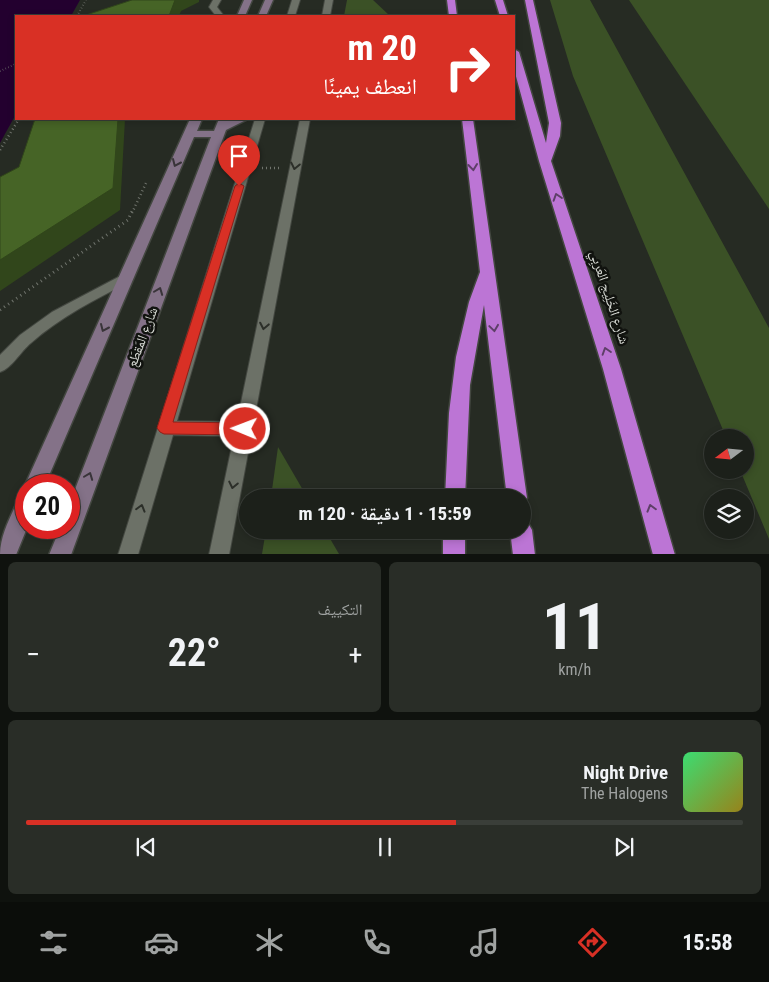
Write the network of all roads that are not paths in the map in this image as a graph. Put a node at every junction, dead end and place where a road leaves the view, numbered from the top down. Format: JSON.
{"nodes":[{"id":1,"x":217,"y":0,"type":"edge"},
{"id":2,"x":248,"y":0,"type":"edge"},
{"id":3,"x":268,"y":0,"type":"edge"},
{"id":4,"x":296,"y":0,"type":"edge"},
{"id":5,"x":330,"y":0,"type":"edge"},
{"id":6,"x":451,"y":0,"type":"edge"},
{"id":7,"x":499,"y":0,"type":"edge"},
{"id":8,"x":529,"y":0,"type":"edge"},
{"id":9,"x":219,"y":15,"type":"edge"},
{"id":10,"x":241,"y":15,"type":"edge"},
{"id":11,"x":262,"y":15,"type":"edge"},
{"id":12,"x":291,"y":15,"type":"edge"},
{"id":13,"x":326,"y":15,"type":"edge"},
{"id":14,"x":453,"y":15,"type":"edge"},
{"id":15,"x":504,"y":15,"type":"edge"},
{"id":16,"x":515,"y":56,"type":"edge"},
{"id":17,"x":196,"y":120,"type":"edge"},
{"id":18,"x":239,"y":120,"type":"edge"},
{"id":19,"x":260,"y":120,"type":"edge"},
{"id":20,"x":305,"y":120,"type":"edge"},
{"id":21,"x":466,"y":120,"type":"edge"},
{"id":22,"x":221,"y":127,"type":"edge"},
{"id":23,"x":189,"y":134,"type":"junction"},
{"id":24,"x":545,"y":161,"type":"junction"},
{"id":25,"x":486,"y":271,"type":"junction"},
{"id":26,"x":126,"y":278,"type":"junction"},
{"id":27,"x":0,"y":366,"type":"edge"},
{"id":28,"x":164,"y":428,"type":"junction"},
{"id":29,"x":245,"y":429,"type":"junction"},
{"id":30,"x":40,"y":474,"type":"edge"},
{"id":31,"x":455,"y":489,"type":"edge"},
{"id":32,"x":516,"y":489,"type":"edge"},
{"id":33,"x":15,"y":531,"type":"edge"},
{"id":34,"x":454,"y":539,"type":"edge"},
{"id":35,"x":522,"y":539,"type":"edge"},
{"id":36,"x":5,"y":554,"type":"edge"},
{"id":37,"x":60,"y":554,"type":"edge"},
{"id":38,"x":128,"y":554,"type":"edge"},
{"id":39,"x":219,"y":554,"type":"edge"},
{"id":40,"x":454,"y":554,"type":"edge"},
{"id":41,"x":524,"y":554,"type":"edge"},
{"id":42,"x":664,"y":554,"type":"edge"}],
"edges":[{"from":1,"to":9,"type":"lane"},
{"from":2,"to":10,"type":"street"},
{"from":3,"to":11,"type":"street"},
{"from":4,"to":12,"type":"lane"},
{"from":5,"to":13,"type":"lane"},
{"from":6,"to":14,"type":"highway"},
{"from":7,"to":15,"type":"highway"},
{"from":8,"to":24,"type":"highway"},
{"from":16,"to":24,"type":"highway","name":"شارع الخَلِيج العَربِي"},
{"from":17,"to":23,"type":"street"},
{"from":18,"to":22,"type":"street"},
{"from":19,"to":28,"type":"lane"},
{"from":20,"to":29,"type":"lane","one_way":true},
{"from":21,"to":25,"type":"highway","one_way":true},
{"from":22,"to":23,"type":"street"},
{"from":37,"to":22,"type":"street","name":"شارع المَقطَع","one_way":true},
{"from":23,"to":26,"type":"street","one_way":true},
{"from":42,"to":24,"type":"highway","name":"شارع الخَلِيج العَربِي","one_way":true},
{"from":25,"to":31,"type":"highway"},
{"from":25,"to":32,"type":"highway","one_way":true},
{"from":26,"to":27,"type":"lane"},
{"from":26,"to":30,"type":"street","one_way":true},
{"from":28,"to":29,"type":"lane"},
{"from":38,"to":28,"type":"lane","one_way":true},
{"from":29,"to":39,"type":"lane","one_way":true},
{"from":33,"to":36,"type":"street"},
{"from":34,"to":40,"type":"highway"},
{"from":35,"to":41,"type":"highway"}]}
